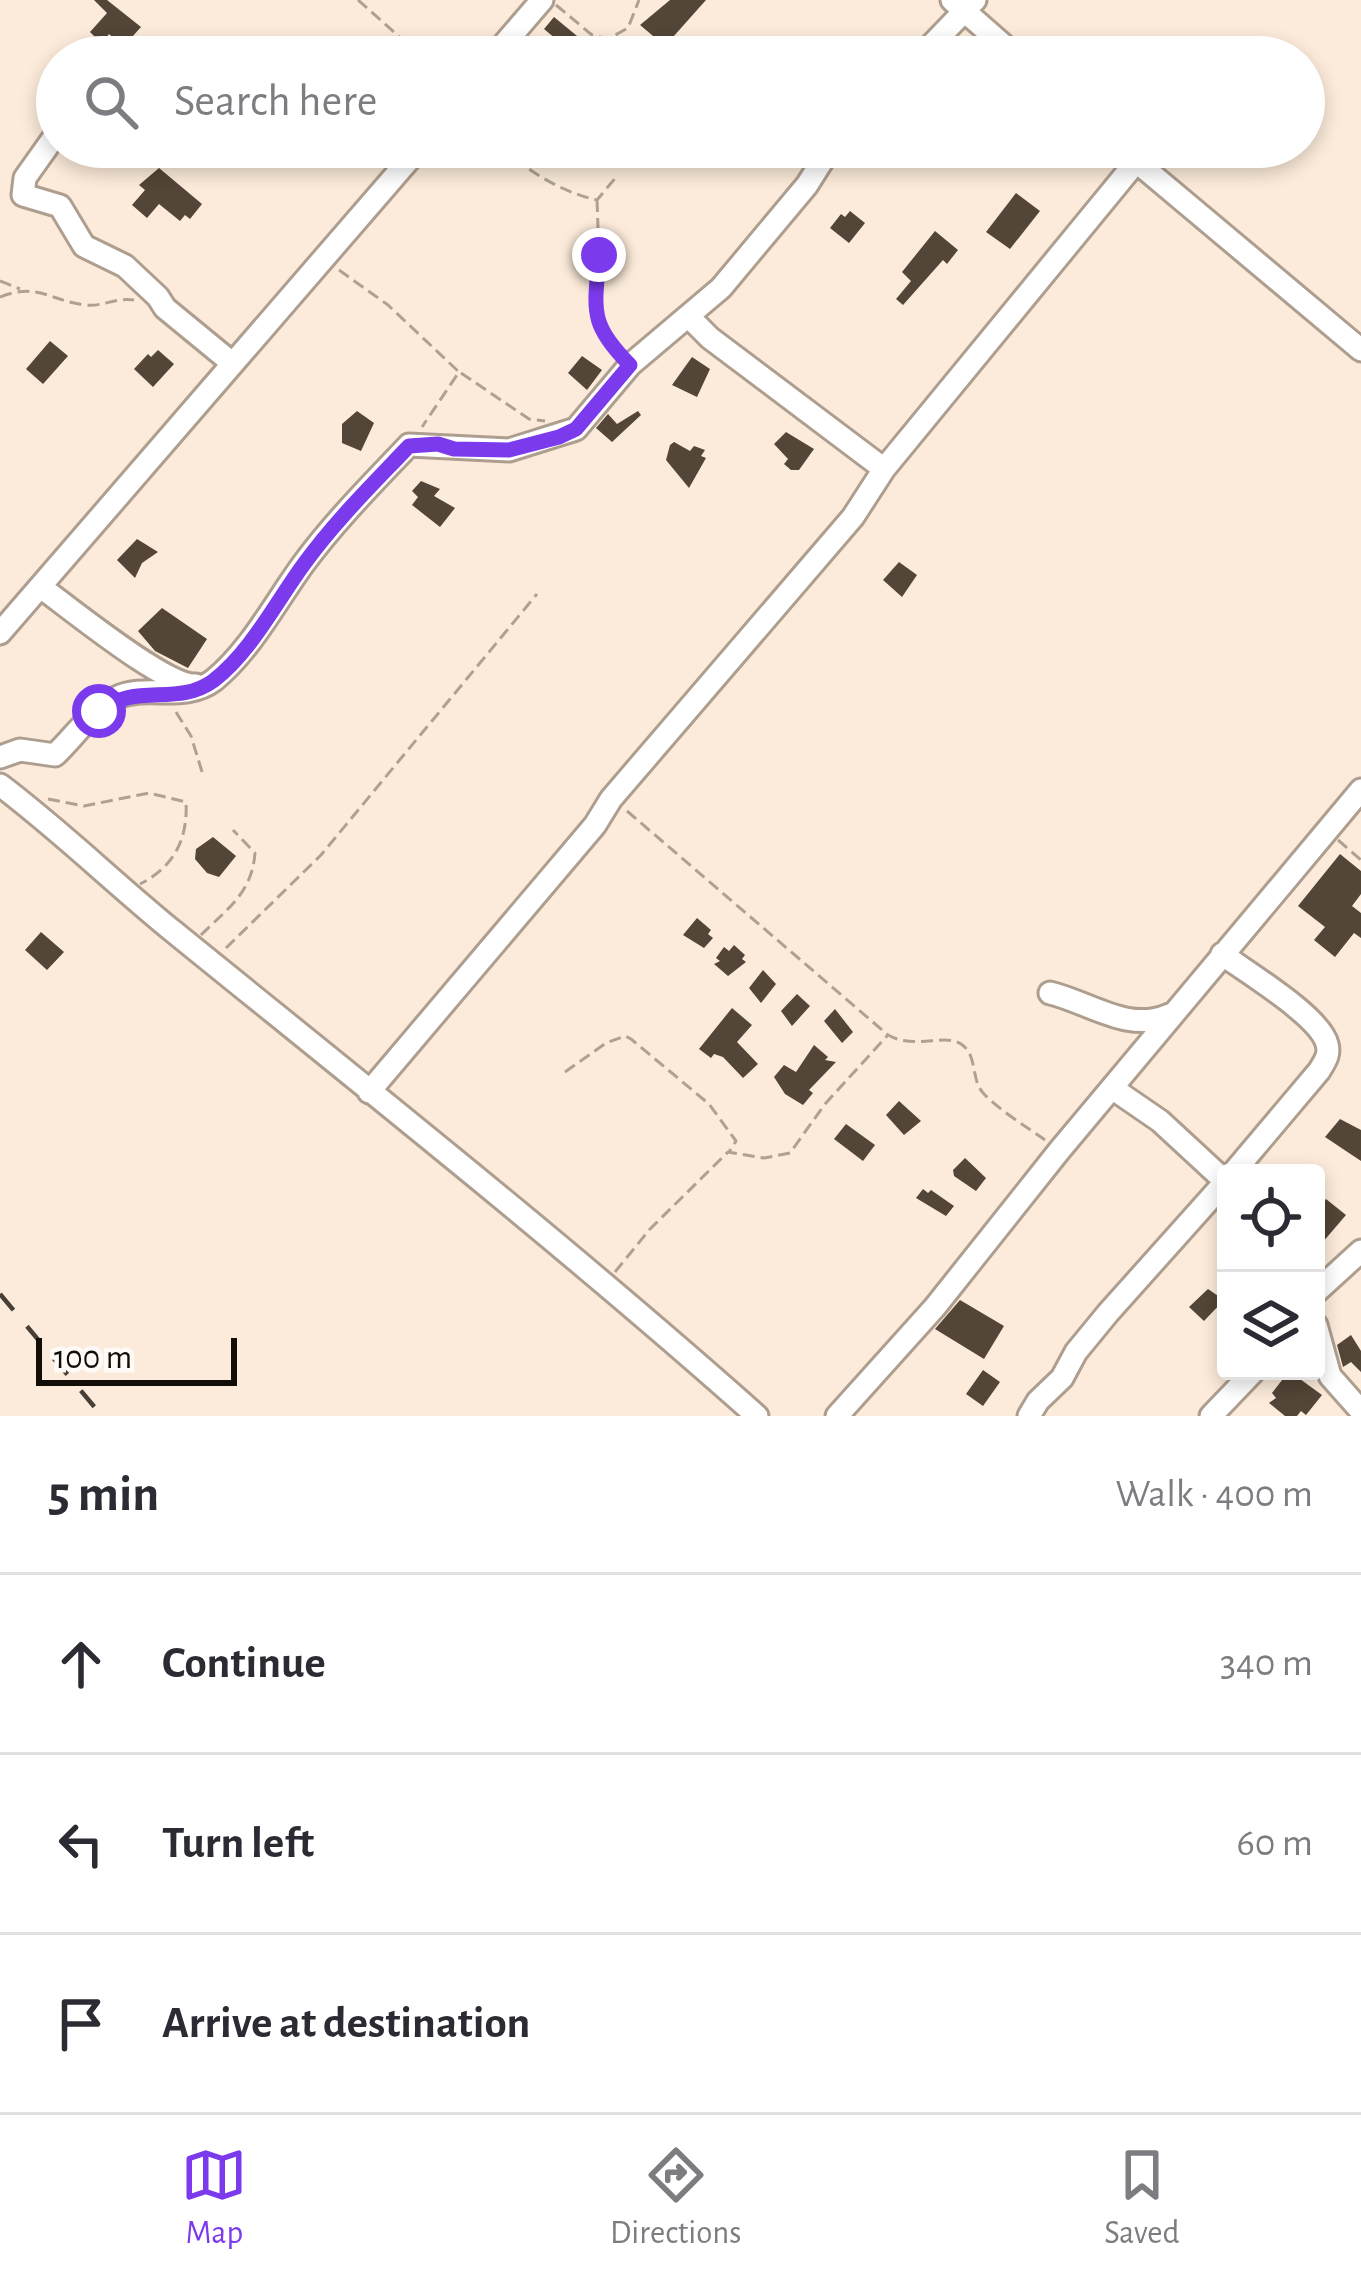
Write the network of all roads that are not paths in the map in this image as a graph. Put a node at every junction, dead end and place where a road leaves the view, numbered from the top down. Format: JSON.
{"nodes":[{"id":1,"x":546,"y":0,"type":"edge"},
{"id":2,"x":964,"y":4,"type":"edge"},
{"id":3,"x":513,"y":36,"type":"edge"},
{"id":4,"x":936,"y":36,"type":"edge"},
{"id":5,"x":996,"y":36,"type":"edge"},
{"id":6,"x":36,"y":163,"type":"edge"},
{"id":7,"x":402,"y":168,"type":"edge"},
{"id":8,"x":816,"y":168,"type":"edge"},
{"id":9,"x":1117,"y":168,"type":"edge"},
{"id":10,"x":1145,"y":168,"type":"edge"},
{"id":11,"x":688,"y":316,"type":"junction"},
{"id":12,"x":1361,"y":350,"type":"edge"},
{"id":13,"x":232,"y":363,"type":"junction"},
{"id":14,"x":884,"y":469,"type":"junction"},
{"id":15,"x":42,"y":587,"type":"junction"},
{"id":16,"x":0,"y":634,"type":"edge"},
{"id":17,"x":162,"y":684,"type":"junction"},
{"id":18,"x":0,"y":757,"type":"edge"},
{"id":19,"x":0,"y":785,"type":"edge"},
{"id":20,"x":1361,"y":790,"type":"edge"},
{"id":21,"x":1222,"y":954,"type":"junction"},
{"id":22,"x":1050,"y":993,"type":"dead end"},
{"id":23,"x":1175,"y":1012,"type":"junction"},
{"id":24,"x":1112,"y":1088,"type":"junction"},
{"id":25,"x":369,"y":1092,"type":"junction"},
{"id":26,"x":1241,"y":1164,"type":"edge"},
{"id":27,"x":1217,"y":1174,"type":"edge"},
{"id":28,"x":1217,"y":1192,"type":"edge"},
{"id":29,"x":1361,"y":1252,"type":"edge"},
{"id":30,"x":1325,"y":1284,"type":"edge"},
{"id":31,"x":1325,"y":1379,"type":"edge"},
{"id":32,"x":1245,"y":1380,"type":"edge"},
{"id":33,"x":1361,"y":1411,"type":"edge"},
{"id":34,"x":757,"y":1416,"type":"edge"},
{"id":35,"x":837,"y":1416,"type":"edge"},
{"id":36,"x":1029,"y":1416,"type":"edge"},
{"id":37,"x":1211,"y":1416,"type":"edge"}],
"edges":[{"from":1,"to":3,"type":"street"},
{"from":2,"to":4,"type":"street"},
{"from":2,"to":5,"type":"street"},
{"from":6,"to":13,"type":"street"},
{"from":7,"to":13,"type":"street"},
{"from":8,"to":11,"type":"street"},
{"from":9,"to":14,"type":"street"},
{"from":10,"to":12,"type":"street"},
{"from":11,"to":14,"type":"street"},
{"from":11,"to":17,"type":"street"},
{"from":13,"to":15,"type":"street"},
{"from":14,"to":25,"type":"street"},
{"from":15,"to":16,"type":"street"},
{"from":15,"to":17,"type":"street"},
{"from":17,"to":18,"type":"street"},
{"from":19,"to":25,"type":"street"},
{"from":20,"to":21,"type":"street"},
{"from":21,"to":23,"type":"street"},
{"from":21,"to":26,"type":"street"},
{"from":22,"to":23,"type":"street"},
{"from":23,"to":24,"type":"street"},
{"from":24,"to":27,"type":"street"},
{"from":24,"to":35,"type":"street"},
{"from":25,"to":34,"type":"street"},
{"from":28,"to":36,"type":"street"},
{"from":29,"to":30,"type":"street"},
{"from":31,"to":33,"type":"street"},
{"from":32,"to":37,"type":"street"}]}
